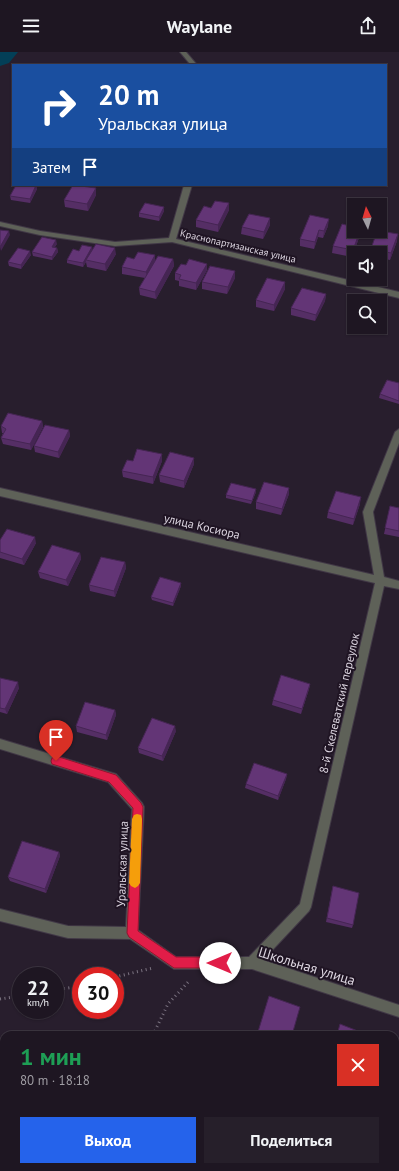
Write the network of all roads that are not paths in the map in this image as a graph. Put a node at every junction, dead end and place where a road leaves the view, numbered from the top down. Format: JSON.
{"nodes":[{"id":1,"x":183,"y":52,"type":"edge"},
{"id":2,"x":193,"y":64,"type":"edge"},
{"id":3,"x":188,"y":186,"type":"edge"},
{"id":4,"x":0,"y":224,"type":"edge"},
{"id":5,"x":172,"y":240,"type":"junction"},
{"id":6,"x":399,"y":294,"type":"edge"},
{"id":7,"x":399,"y":432,"type":"edge"},
{"id":8,"x":0,"y":492,"type":"edge"},
{"id":9,"x":380,"y":582,"type":"junction"},
{"id":10,"x":399,"y":585,"type":"edge"},
{"id":11,"x":0,"y":744,"type":"edge"},
{"id":12,"x":0,"y":915,"type":"edge"},
{"id":13,"x":132,"y":933,"type":"junction"},
{"id":14,"x":252,"y":963,"type":"junction"},
{"id":15,"x":399,"y":1011,"type":"edge"}],
"edges":[{"from":1,"to":2,"type":"street"},
{"from":3,"to":5,"type":"street"},
{"from":4,"to":5,"type":"street","name":"Краснопартизанская улица"},
{"from":5,"to":6,"type":"street","name":"Краснопартизанская улица"},
{"from":7,"to":9,"type":"street","name":"8-й Скелеватский переулок"},
{"from":8,"to":9,"type":"street","name":"улица Косиора"},
{"from":9,"to":10,"type":"street","name":"улица Косиора"},
{"from":9,"to":14,"type":"street","name":"8-й Скелеватский переулок"},
{"from":11,"to":13,"type":"street","name":"Уральская улица"},
{"from":12,"to":13,"type":"street"},
{"from":13,"to":14,"type":"street","name":"Школьная улица"},
{"from":14,"to":15,"type":"street","name":"Школьная улица"}]}
